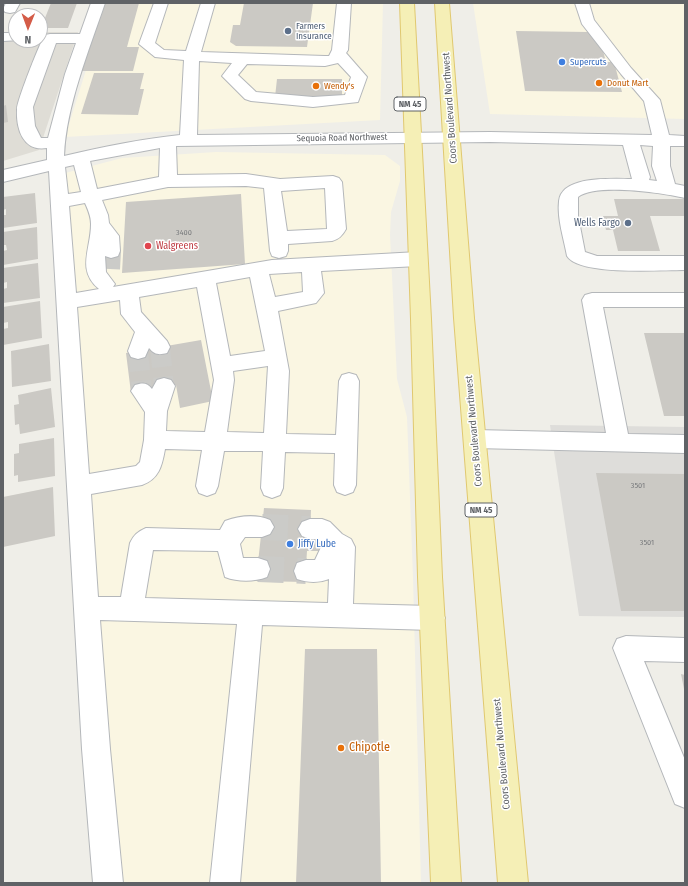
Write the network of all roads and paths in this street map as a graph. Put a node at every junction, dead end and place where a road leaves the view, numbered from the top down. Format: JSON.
{"nodes":[{"id":1,"x":98,"y":3,"type":"edge"},
{"id":2,"x":161,"y":3,"type":"edge"},
{"id":3,"x":208,"y":3,"type":"edge"},
{"id":4,"x":344,"y":3,"type":"edge"},
{"id":5,"x":407,"y":3,"type":"edge"},
{"id":6,"x":442,"y":3,"type":"edge"},
{"id":7,"x":582,"y":3,"type":"edge"},
{"id":8,"x":48,"y":38,"type":"edge"},
{"id":9,"x":86,"y":39,"type":"junction"},
{"id":10,"x":42,"y":48,"type":"edge"},
{"id":11,"x":338,"y":53,"type":"junction"},
{"id":12,"x":192,"y":55,"type":"junction"},
{"id":13,"x":243,"y":59,"type":"junction"},
{"id":14,"x":412,"y":137,"type":"junction"},
{"id":15,"x":451,"y":137,"type":"junction"},
{"id":16,"x":188,"y":140,"type":"junction"},
{"id":17,"x":630,"y":140,"type":"junction"},
{"id":18,"x":167,"y":141,"type":"junction"},
{"id":19,"x":662,"y":141,"type":"junction"},
{"id":20,"x":685,"y":141,"type":"edge"},
{"id":21,"x":56,"y":153,"type":"junction"},
{"id":22,"x":82,"y":158,"type":"junction"},
{"id":23,"x":3,"y":176,"type":"edge"},
{"id":24,"x":168,"y":181,"type":"junction"},
{"id":25,"x":272,"y":184,"type":"junction"},
{"id":26,"x":639,"y":184,"type":"junction"},
{"id":27,"x":667,"y":187,"type":"junction"},
{"id":28,"x":685,"y":192,"type":"edge"},
{"id":29,"x":91,"y":196,"type":"junction"},
{"id":30,"x":60,"y":202,"type":"junction"},
{"id":31,"x":100,"y":225,"type":"junction"},
{"id":32,"x":279,"y":238,"type":"junction"},
{"id":33,"x":418,"y":259,"type":"junction"},
{"id":34,"x":685,"y":263,"type":"edge"},
{"id":35,"x":311,"y":264,"type":"junction"},
{"id":36,"x":279,"y":266,"type":"junction"},
{"id":37,"x":258,"y":269,"type":"junction"},
{"id":38,"x":107,"y":275,"type":"junction"},
{"id":39,"x":205,"y":278,"type":"junction"},
{"id":40,"x":129,"y":291,"type":"junction"},
{"id":41,"x":685,"y":300,"type":"edge"},
{"id":42,"x":66,"y":302,"type":"junction"},
{"id":43,"x":267,"y":306,"type":"junction"},
{"id":44,"x":146,"y":331,"type":"junction"},
{"id":45,"x":160,"y":347,"type":"tunnel mouth"},
{"id":46,"x":138,"y":350,"type":"tunnel mouth"},
{"id":47,"x":276,"y":357,"type":"junction"},
{"id":48,"x":221,"y":365,"type":"junction"},
{"id":49,"x":349,"y":382,"type":"dead end"},
{"id":50,"x":164,"y":386,"type":"tunnel mouth"},
{"id":51,"x":142,"y":391,"type":"tunnel mouth"},
{"id":52,"x":156,"y":411,"type":"junction"},
{"id":53,"x":475,"y":438,"type":"junction"},
{"id":54,"x":155,"y":440,"type":"junction"},
{"id":55,"x":214,"y":442,"type":"junction"},
{"id":56,"x":619,"y":442,"type":"junction"},
{"id":57,"x":274,"y":443,"type":"junction"},
{"id":58,"x":346,"y":444,"type":"junction"},
{"id":59,"x":685,"y":444,"type":"edge"},
{"id":60,"x":345,"y":485,"type":"dead end"},
{"id":61,"x":78,"y":486,"type":"junction"},
{"id":62,"x":206,"y":486,"type":"dead end"},
{"id":63,"x":272,"y":488,"type":"dead end"},
{"id":64,"x":262,"y":522,"type":"tunnel mouth"},
{"id":65,"x":310,"y":523,"type":"tunnel mouth"},
{"id":66,"x":226,"y":541,"type":"junction"},
{"id":67,"x":335,"y":543,"type":"junction"},
{"id":68,"x":258,"y":563,"type":"tunnel mouth"},
{"id":69,"x":306,"y":565,"type":"tunnel mouth"},
{"id":70,"x":87,"y":608,"type":"junction"},
{"id":71,"x":131,"y":609,"type":"junction"},
{"id":72,"x":251,"y":613,"type":"junction"},
{"id":73,"x":340,"y":616,"type":"junction"},
{"id":74,"x":432,"y":618,"type":"junction"},
{"id":75,"x":685,"y":650,"type":"edge"},
{"id":76,"x":685,"y":794,"type":"edge"},
{"id":77,"x":108,"y":883,"type":"edge"},
{"id":78,"x":225,"y":883,"type":"edge"},
{"id":79,"x":446,"y":883,"type":"edge"},
{"id":80,"x":513,"y":883,"type":"edge"}],
"edges":[{"from":1,"to":9,"type":"street"},
{"from":2,"to":12,"type":"street"},
{"from":3,"to":12,"type":"street"},
{"from":4,"to":11,"type":"street"},
{"from":5,"to":14,"type":"main road","number":"NM 45"},
{"from":6,"to":15,"type":"main road","name":"Coors Boulevard Northwest","number":"NM 45"},
{"from":7,"to":19,"type":"street"},
{"from":8,"to":9,"type":"street"},
{"from":9,"to":21,"type":"street"},
{"from":10,"to":21,"type":"street"},
{"from":11,"to":13,"type":"street"},
{"from":11,"to":13,"type":"street"},
{"from":12,"to":13,"type":"street"},
{"from":12,"to":16,"type":"street"},
{"from":14,"to":15,"type":"street","name":"Sequoia Road Northwest"},
{"from":14,"to":16,"type":"street","name":"Sequoia Road Northwest"},
{"from":14,"to":33,"type":"main road","number":"NM 45"},
{"from":15,"to":17,"type":"street","name":"Sequoia Road Northwest"},
{"from":15,"to":53,"type":"main road","name":"Coors Boulevard Northwest","number":"NM 45"},
{"from":16,"to":18,"type":"street","name":"Sequoia Road Northwest"},
{"from":17,"to":19,"type":"street","name":"Sequoia Road Northwest"},
{"from":17,"to":26,"type":"street"},
{"from":18,"to":22,"type":"street","name":"Sequoia Road Northwest"},
{"from":18,"to":24,"type":"street"},
{"from":19,"to":20,"type":"street","name":"Sequoia Road Northwest"},
{"from":19,"to":27,"type":"street"},
{"from":21,"to":22,"type":"street","name":"Sequoia Road Northwest"},
{"from":21,"to":23,"type":"street","name":"Sequoia Road Northwest"},
{"from":21,"to":30,"type":"street"},
{"from":22,"to":29,"type":"street"},
{"from":24,"to":25,"type":"street"},
{"from":24,"to":29,"type":"street"},
{"from":25,"to":32,"type":"street"},
{"from":25,"to":32,"type":"street"},
{"from":26,"to":27,"type":"street"},
{"from":26,"to":34,"type":"street"},
{"from":27,"to":28,"type":"street"},
{"from":29,"to":30,"type":"street"},
{"from":29,"to":31,"type":"street"},
{"from":30,"to":42,"type":"street"},
{"from":31,"to":38,"type":"street"},
{"from":31,"to":38,"type":"street"},
{"from":32,"to":36,"type":"street"},
{"from":33,"to":35,"type":"street"},
{"from":33,"to":74,"type":"main road","number":"NM 45"},
{"from":35,"to":36,"type":"street"},
{"from":35,"to":43,"type":"street"},
{"from":36,"to":37,"type":"street"},
{"from":37,"to":39,"type":"street"},
{"from":37,"to":43,"type":"street"},
{"from":38,"to":40,"type":"street"},
{"from":38,"to":42,"type":"street"},
{"from":39,"to":40,"type":"street"},
{"from":39,"to":48,"type":"street"},
{"from":40,"to":44,"type":"street"},
{"from":41,"to":56,"type":"street"},
{"from":42,"to":61,"type":"street"},
{"from":43,"to":47,"type":"street"},
{"from":44,"to":45,"type":"street"},
{"from":44,"to":46,"type":"street"},
{"from":47,"to":48,"type":"street"},
{"from":47,"to":57,"type":"street"},
{"from":48,"to":55,"type":"street"},
{"from":49,"to":58,"type":"street"},
{"from":50,"to":52,"type":"street"},
{"from":51,"to":52,"type":"street"},
{"from":52,"to":54,"type":"street"},
{"from":53,"to":56,"type":"street"},
{"from":53,"to":80,"type":"main road","name":"Coors Boulevard Northwest","number":"NM 45"},
{"from":54,"to":55,"type":"street"},
{"from":54,"to":61,"type":"street"},
{"from":55,"to":57,"type":"street"},
{"from":55,"to":62,"type":"street"},
{"from":56,"to":59,"type":"street"},
{"from":57,"to":58,"type":"street"},
{"from":57,"to":63,"type":"street"},
{"from":58,"to":60,"type":"street"},
{"from":61,"to":70,"type":"street"},
{"from":64,"to":66,"type":"street"},
{"from":65,"to":67,"type":"street"},
{"from":66,"to":68,"type":"street"},
{"from":66,"to":71,"type":"street"},
{"from":67,"to":69,"type":"street"},
{"from":67,"to":73,"type":"street"},
{"from":70,"to":71,"type":"street"},
{"from":70,"to":77,"type":"street"},
{"from":71,"to":72,"type":"street"},
{"from":72,"to":73,"type":"street"},
{"from":72,"to":78,"type":"street"},
{"from":73,"to":74,"type":"street"},
{"from":74,"to":79,"type":"main road","number":"NM 45"},
{"from":75,"to":76,"type":"street"}]}
